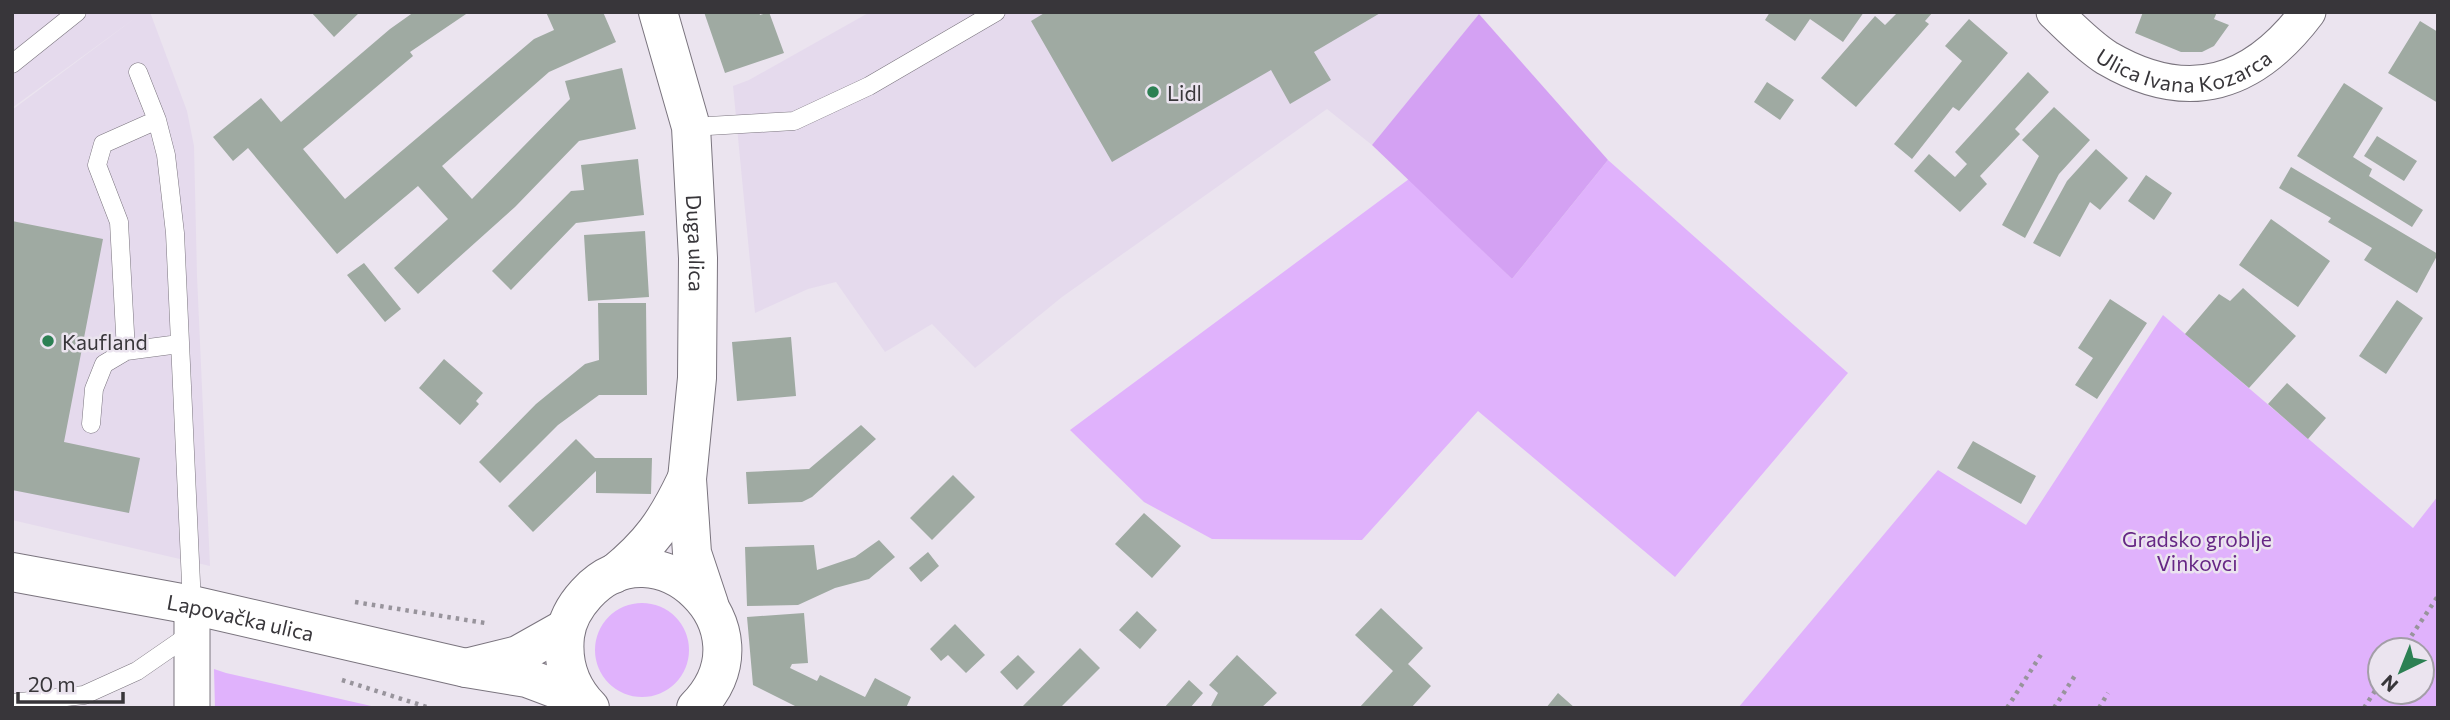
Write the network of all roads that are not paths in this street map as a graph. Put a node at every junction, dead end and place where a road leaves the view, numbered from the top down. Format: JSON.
{"nodes":[{"id":1,"x":77,"y":12,"type":"edge"},
{"id":2,"x":658,"y":12,"type":"edge"},
{"id":3,"x":996,"y":12,"type":"edge"},
{"id":4,"x":2054,"y":12,"type":"edge"},
{"id":5,"x":2308,"y":12,"type":"edge"},
{"id":6,"x":12,"y":64,"type":"edge"},
{"id":7,"x":138,"y":72,"type":"dead end"},
{"id":8,"x":157,"y":120,"type":"junction"},
{"id":9,"x":691,"y":127,"type":"junction"},
{"id":10,"x":179,"y":344,"type":"junction"},
{"id":11,"x":126,"y":351,"type":"junction"},
{"id":12,"x":91,"y":424,"type":"dead end"},
{"id":13,"x":687,"y":479,"type":"junction"},
{"id":14,"x":12,"y":572,"type":"edge"},
{"id":15,"x":614,"y":574,"type":"junction"},
{"id":16,"x":709,"y":604,"type":"junction"},
{"id":17,"x":192,"y":619,"type":"junction"},
{"id":18,"x":566,"y":628,"type":"junction"},
{"id":19,"x":466,"y":668,"type":"junction"},
{"id":20,"x":713,"y":699,"type":"edge"},
{"id":21,"x":12,"y":703,"type":"edge"},
{"id":22,"x":585,"y":703,"type":"edge"},
{"id":23,"x":192,"y":708,"type":"edge"}],
"edges":[{"from":1,"to":6,"type":"lane"},
{"from":2,"to":9,"type":"main road","name":"Duga ulica"},
{"from":3,"to":9,"type":"lane"},
{"from":4,"to":5,"type":"street","name":"Ulica Ivana Kozarca"},
{"from":7,"to":8,"type":"lane"},
{"from":8,"to":10,"type":"lane"},
{"from":8,"to":11,"type":"lane"},
{"from":9,"to":13,"type":"main road","name":"Duga ulica"},
{"from":10,"to":11,"type":"lane"},
{"from":10,"to":17,"type":"lane"},
{"from":11,"to":12,"type":"lane"},
{"from":13,"to":15,"type":"main road","name":"Duga ulica"},
{"from":13,"to":16,"type":"main road","name":"Duga ulica"},
{"from":14,"to":17,"type":"main road","name":"Lapovačka ulica"},
{"from":15,"to":16,"type":"main road","name":"Duga ulica"},
{"from":15,"to":18,"type":"main road","name":"Duga ulica"},
{"from":16,"to":20,"type":"main road","name":"Duga ulica"},
{"from":17,"to":19,"type":"main road","name":"Lapovačka ulica"},
{"from":17,"to":21,"type":"lane"},
{"from":17,"to":23,"type":"street"},
{"from":18,"to":19,"type":"main road","name":"Lapovačka ulica"},
{"from":18,"to":22,"type":"main road","name":"Duga ulica"},
{"from":19,"to":22,"type":"main road","name":"Lapovačka ulica"}]}
